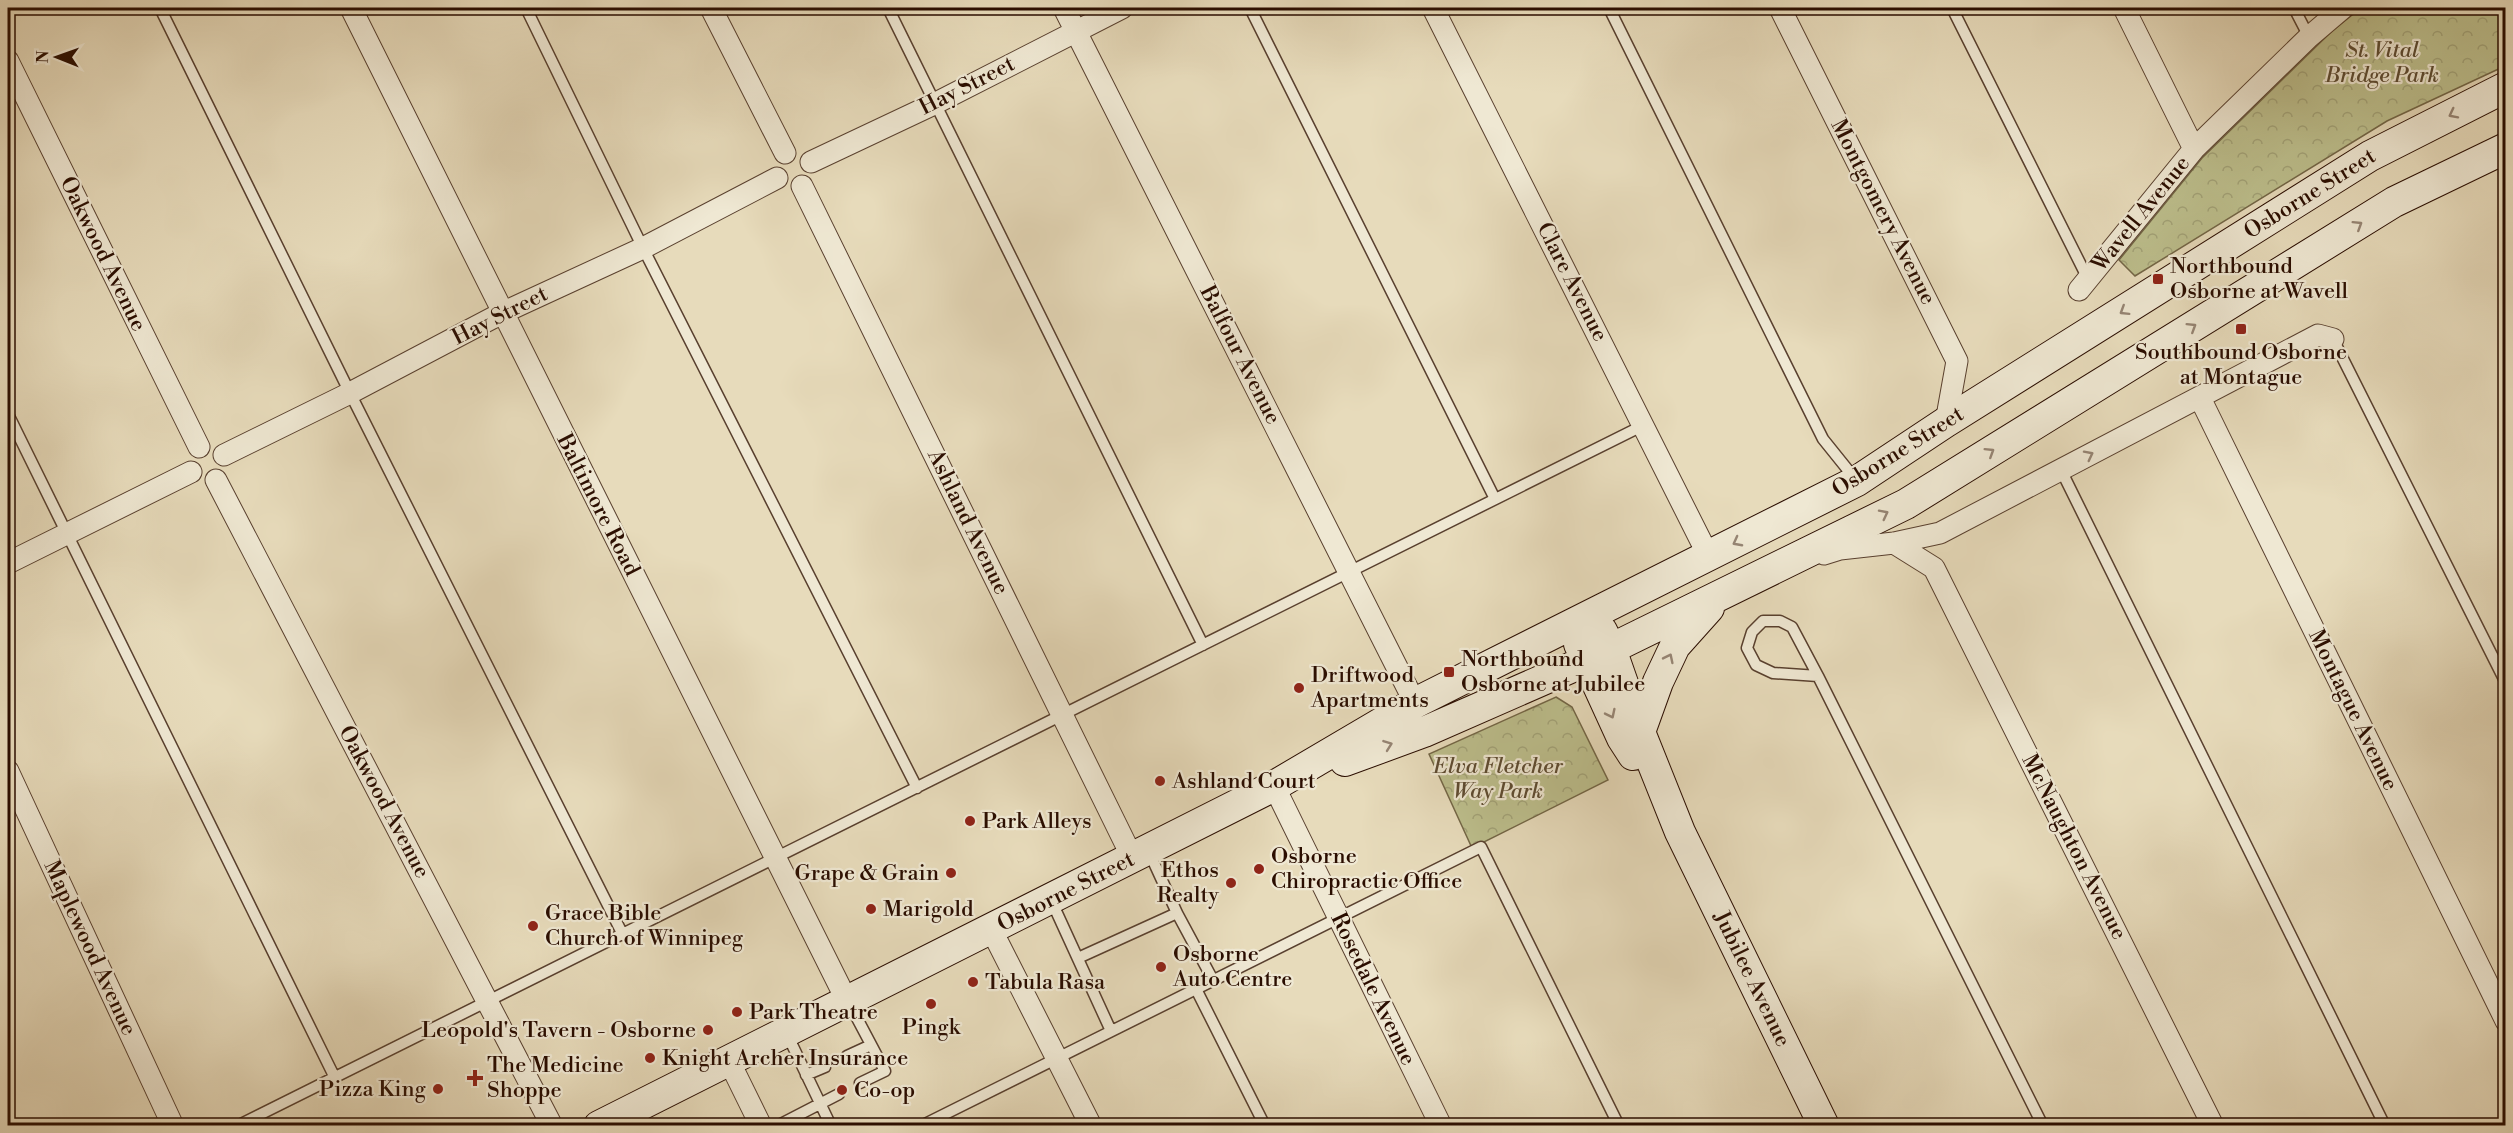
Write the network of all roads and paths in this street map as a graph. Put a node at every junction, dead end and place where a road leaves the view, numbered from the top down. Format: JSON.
{"nodes":[{"id":1,"x":160,"y":8,"type":"edge"},
{"id":2,"x":351,"y":8,"type":"edge"},
{"id":3,"x":526,"y":8,"type":"edge"},
{"id":4,"x":711,"y":8,"type":"edge"},
{"id":5,"x":888,"y":8,"type":"edge"},
{"id":6,"x":1064,"y":8,"type":"edge"},
{"id":7,"x":1122,"y":8,"type":"edge"},
{"id":8,"x":1250,"y":8,"type":"edge"},
{"id":9,"x":1433,"y":8,"type":"edge"},
{"id":10,"x":1609,"y":8,"type":"edge"},
{"id":11,"x":1780,"y":8,"type":"edge"},
{"id":12,"x":1952,"y":8,"type":"edge"},
{"id":13,"x":2124,"y":8,"type":"edge"},
{"id":14,"x":2294,"y":8,"type":"edge"},
{"id":15,"x":2343,"y":8,"type":"edge"},
{"id":16,"x":1075,"y":32,"type":"junction"},
{"id":17,"x":2309,"y":37,"type":"junction"},
{"id":18,"x":8,"y":61,"type":"edge"},
{"id":19,"x":2505,"y":87,"type":"edge"},
{"id":20,"x":934,"y":104,"type":"junction"},
{"id":21,"x":2505,"y":148,"type":"edge"},
{"id":22,"x":2194,"y":149,"type":"junction"},
{"id":23,"x":785,"y":153,"type":"junction"},
{"id":24,"x":811,"y":162,"type":"junction"},
{"id":25,"x":777,"y":178,"type":"junction"},
{"id":26,"x":802,"y":186,"type":"junction"},
{"id":27,"x":643,"y":248,"type":"junction"},
{"id":28,"x":2084,"y":284,"type":"joint"},
{"id":29,"x":502,"y":313,"type":"junction"},
{"id":30,"x":2333,"y":339,"type":"joint"},
{"id":31,"x":350,"y":393,"type":"junction"},
{"id":32,"x":2200,"y":398,"type":"junction"},
{"id":33,"x":8,"y":414,"type":"edge"},
{"id":34,"x":1946,"y":422,"type":"junction"},
{"id":35,"x":1644,"y":425,"type":"junction"},
{"id":36,"x":199,"y":447,"type":"junction"},
{"id":37,"x":224,"y":455,"type":"junction"},
{"id":38,"x":2061,"y":470,"type":"junction"},
{"id":39,"x":191,"y":472,"type":"junction"},
{"id":40,"x":216,"y":480,"type":"junction"},
{"id":41,"x":1857,"y":481,"type":"junction"},
{"id":42,"x":1495,"y":499,"type":"junction"},
{"id":43,"x":1940,"y":532,"type":"junction"},
{"id":44,"x":69,"y":534,"type":"junction"},
{"id":45,"x":1894,"y":543,"type":"junction"},
{"id":46,"x":1709,"y":557,"type":"junction"},
{"id":47,"x":8,"y":563,"type":"edge"},
{"id":48,"x":1780,"y":567,"type":"junction"},
{"id":49,"x":1935,"y":568,"type":"junction"},
{"id":50,"x":1351,"y":572,"type":"junction"},
{"id":51,"x":1719,"y":597,"type":"junction"},
{"id":52,"x":1582,"y":619,"type":"junction"},
{"id":53,"x":1203,"y":645,"type":"junction"},
{"id":54,"x":1599,"y":655,"type":"junction"},
{"id":55,"x":1818,"y":676,"type":"junction"},
{"id":56,"x":2505,"y":683,"type":"edge"},
{"id":57,"x":1415,"y":703,"type":"junction"},
{"id":58,"x":1063,"y":714,"type":"junction"},
{"id":59,"x":1640,"y":732,"type":"junction"},
{"id":60,"x":8,"y":771,"type":"edge"},
{"id":61,"x":1274,"y":786,"type":"junction"},
{"id":62,"x":916,"y":788,"type":"junction"},
{"id":63,"x":1680,"y":832,"type":"junction"},
{"id":64,"x":1140,"y":855,"type":"junction"},
{"id":65,"x":776,"y":858,"type":"junction"},
{"id":66,"x":1050,"y":900,"type":"junction"},
{"id":67,"x":1177,"y":913,"type":"junction"},
{"id":68,"x":1338,"y":918,"type":"junction"},
{"id":69,"x":991,"y":929,"type":"junction"},
{"id":70,"x":623,"y":935,"type":"junction"},
{"id":71,"x":1078,"y":958,"type":"junction"},
{"id":72,"x":1213,"y":980,"type":"junction"},
{"id":73,"x":1196,"y":988,"type":"junction"},
{"id":74,"x":488,"y":1001,"type":"junction"},
{"id":75,"x":847,"y":1001,"type":"junction"},
{"id":76,"x":2505,"y":1021,"type":"edge"},
{"id":77,"x":1111,"y":1031,"type":"junction"},
{"id":78,"x":786,"y":1032,"type":"junction"},
{"id":79,"x":871,"y":1045,"type":"junction"},
{"id":80,"x":847,"y":1056,"type":"dead end"},
{"id":81,"x":1057,"y":1058,"type":"junction"},
{"id":82,"x":729,"y":1061,"type":"junction"},
{"id":83,"x":825,"y":1067,"type":"dead end"},
{"id":84,"x":806,"y":1075,"type":"junction"},
{"id":85,"x":335,"y":1078,"type":"junction"},
{"id":86,"x":860,"y":1083,"type":"dead end"},
{"id":87,"x":839,"y":1094,"type":"dead end"},
{"id":88,"x":820,"y":1104,"type":"junction"},
{"id":89,"x":173,"y":1125,"type":"edge"},
{"id":90,"x":237,"y":1125,"type":"edge"},
{"id":91,"x":552,"y":1125,"type":"edge"},
{"id":92,"x":600,"y":1125,"type":"edge"},
{"id":93,"x":761,"y":1125,"type":"edge"},
{"id":94,"x":777,"y":1125,"type":"edge"},
{"id":95,"x":831,"y":1125,"type":"edge"},
{"id":96,"x":924,"y":1125,"type":"edge"},
{"id":97,"x":1091,"y":1125,"type":"edge"},
{"id":98,"x":1265,"y":1125,"type":"edge"},
{"id":99,"x":1441,"y":1125,"type":"edge"},
{"id":100,"x":1619,"y":1125,"type":"edge"},
{"id":101,"x":1824,"y":1125,"type":"edge"},
{"id":102,"x":2043,"y":1125,"type":"edge"},
{"id":103,"x":2213,"y":1125,"type":"edge"},
{"id":104,"x":2385,"y":1125,"type":"edge"}],
"edges":[{"from":1,"to":31,"type":"lane"},
{"from":2,"to":29,"type":"street","name":"Baltimore Road"},
{"from":3,"to":27,"type":"lane"},
{"from":4,"to":23,"type":"street"},
{"from":5,"to":20,"type":"lane"},
{"from":6,"to":16,"type":"street","name":"Balfour Avenue"},
{"from":7,"to":16,"type":"street","name":"Hay Street"},
{"from":8,"to":42,"type":"lane"},
{"from":9,"to":35,"type":"street","name":"Clare Avenue"},
{"from":10,"to":41,"type":"lane"},
{"from":11,"to":34,"type":"street","name":"Montgomery Avenue"},
{"from":12,"to":28,"type":"lane"},
{"from":13,"to":22,"type":"street","name":"Wavell Avenue"},
{"from":14,"to":17,"type":"lane"},
{"from":15,"to":17,"type":"street"},
{"from":16,"to":20,"type":"street","name":"Hay Street"},
{"from":16,"to":50,"type":"street","name":"Balfour Avenue"},
{"from":17,"to":22,"type":"street"},
{"from":18,"to":36,"type":"street","name":"Oakwood Avenue"},
{"from":19,"to":34,"type":"main road","name":"Osborne Street","one_way":true},
{"from":20,"to":24,"type":"street","name":"Hay Street"},
{"from":20,"to":53,"type":"lane"},
{"from":48,"to":21,"type":"main road","name":"Osborne Street","one_way":true},
{"from":22,"to":28,"type":"street","name":"Wavell Avenue"},
{"from":23,"to":24,"type":"street"},
{"from":23,"to":25,"type":"street"},
{"from":24,"to":26,"type":"street"},
{"from":25,"to":26,"type":"street"},
{"from":25,"to":27,"type":"street","name":"Hay Street"},
{"from":26,"to":58,"type":"street","name":"Ashland Avenue"},
{"from":27,"to":29,"type":"street","name":"Hay Street"},
{"from":27,"to":62,"type":"lane"},
{"from":29,"to":31,"type":"street","name":"Hay Street"},
{"from":29,"to":65,"type":"street","name":"Baltimore Road"},
{"from":30,"to":32,"type":"street","name":"Osborne Street"},
{"from":30,"to":56,"type":"lane"},
{"from":31,"to":37,"type":"street","name":"Hay Street"},
{"from":31,"to":70,"type":"lane"},
{"from":38,"to":32,"type":"street","name":"Osborne Street","one_way":true},
{"from":32,"to":76,"type":"street","name":"Montague Avenue"},
{"from":33,"to":44,"type":"lane"},
{"from":34,"to":41,"type":"main road","name":"Osborne Street"},
{"from":35,"to":42,"type":"lane"},
{"from":35,"to":46,"type":"street","name":"Clare Avenue"},
{"from":36,"to":37,"type":"street"},
{"from":36,"to":39,"type":"street"},
{"from":37,"to":40,"type":"street"},
{"from":38,"to":43,"type":"street","name":"Osborne Street"},
{"from":38,"to":104,"type":"lane"},
{"from":39,"to":40,"type":"street"},
{"from":39,"to":44,"type":"street"},
{"from":40,"to":74,"type":"street","name":"Oakwood Avenue"},
{"from":41,"to":46,"type":"main road","name":"Osborne Street","one_way":true},
{"from":42,"to":50,"type":"lane"},
{"from":43,"to":45,"type":"street","name":"Osborne Street"},
{"from":43,"to":49,"type":"street"},
{"from":44,"to":47,"type":"street"},
{"from":44,"to":85,"type":"lane"},
{"from":45,"to":48,"type":"street","name":"Osborne Street"},
{"from":45,"to":49,"type":"street"},
{"from":46,"to":52,"type":"main road","name":"Osborne Street"},
{"from":48,"to":51,"type":"main road","name":"Osborne Street"},
{"from":49,"to":103,"type":"street","name":"McNaughton Avenue"},
{"from":50,"to":53,"type":"lane"},
{"from":50,"to":57,"type":"street","name":"Balfour Avenue"},
{"from":51,"to":54,"type":"main road","name":"Osborne Street"},
{"from":59,"to":51,"type":"main road","one_way":true},
{"from":52,"to":54,"type":"main road","name":"Jubilee Avenue"},
{"from":52,"to":57,"type":"main road","name":"Osborne Street"},
{"from":53,"to":58,"type":"lane"},
{"from":54,"to":59,"type":"main road","name":"Jubilee Avenue"},
{"from":61,"to":54,"type":"main road","name":"Osborne Street","one_way":true},
{"from":54,"to":63,"type":"main road","name":"Jubilee Avenue","one_way":true},
{"from":55,"to":55,"type":"lane"},
{"from":55,"to":102,"type":"lane"},
{"from":57,"to":61,"type":"main road","name":"Osborne Street"},
{"from":58,"to":62,"type":"lane"},
{"from":58,"to":64,"type":"street","name":"Ashland Avenue"},
{"from":59,"to":63,"type":"main road","name":"Jubilee Avenue"},
{"from":60,"to":89,"type":"street","name":"Maplewood Avenue"},
{"from":61,"to":64,"type":"main road","name":"Osborne Street"},
{"from":61,"to":68,"type":"street","name":"Rosedale Avenue"},
{"from":62,"to":65,"type":"lane"},
{"from":63,"to":101,"type":"main road","name":"Jubilee Avenue"},
{"from":64,"to":66,"type":"main road","name":"Osborne Street"},
{"from":64,"to":67,"type":"lane"},
{"from":65,"to":70,"type":"lane"},
{"from":65,"to":75,"type":"street","name":"Baltimore Road"},
{"from":66,"to":69,"type":"main road","name":"Osborne Street"},
{"from":66,"to":71,"type":"lane"},
{"from":67,"to":71,"type":"lane"},
{"from":67,"to":72,"type":"lane"},
{"from":68,"to":72,"type":"lane"},
{"from":68,"to":99,"type":"street","name":"Rosedale Avenue"},
{"from":68,"to":100,"type":"lane"},
{"from":69,"to":75,"type":"main road","name":"Osborne Street"},
{"from":69,"to":81,"type":"street"},
{"from":70,"to":74,"type":"lane"},
{"from":71,"to":77,"type":"lane"},
{"from":72,"to":73,"type":"lane"},
{"from":73,"to":77,"type":"lane"},
{"from":73,"to":98,"type":"lane"},
{"from":74,"to":85,"type":"lane"},
{"from":74,"to":91,"type":"street","name":"Oakwood Avenue"},
{"from":75,"to":78,"type":"main road","name":"Osborne Street"},
{"from":75,"to":79,"type":"lane"},
{"from":77,"to":81,"type":"lane"},
{"from":78,"to":82,"type":"main road","name":"Osborne Street"},
{"from":78,"to":84,"type":"lane"},
{"from":79,"to":80,"type":"lane"},
{"from":79,"to":86,"type":"lane"},
{"from":81,"to":96,"type":"lane"},
{"from":81,"to":97,"type":"street"},
{"from":82,"to":92,"type":"main road","name":"Osborne Street"},
{"from":82,"to":93,"type":"street"},
{"from":83,"to":84,"type":"lane"},
{"from":84,"to":88,"type":"lane"},
{"from":85,"to":90,"type":"lane"},
{"from":87,"to":88,"type":"lane"},
{"from":88,"to":94,"type":"lane"},
{"from":88,"to":95,"type":"lane"}]}
